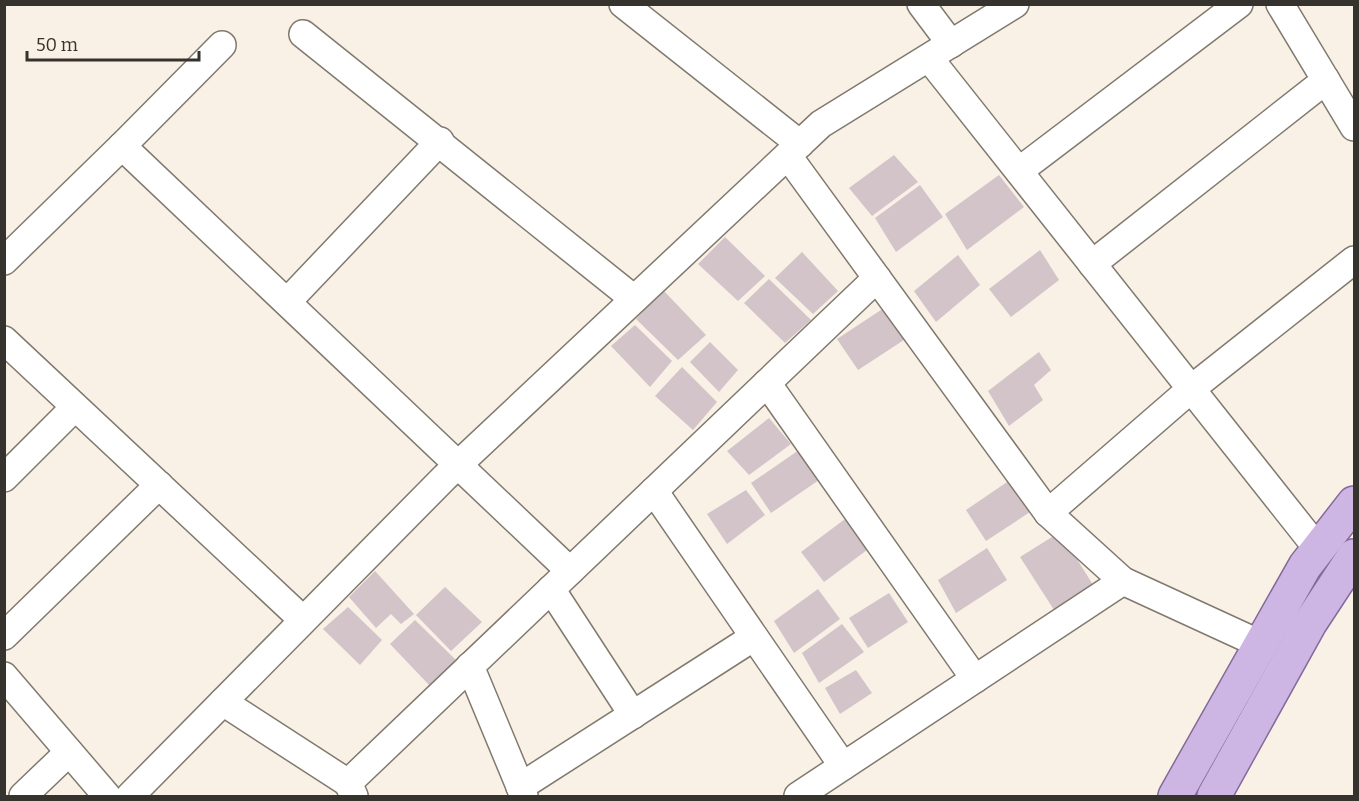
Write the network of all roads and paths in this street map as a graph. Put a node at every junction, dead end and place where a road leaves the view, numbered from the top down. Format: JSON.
{"nodes":[{"id":1,"x":623,"y":4,"type":"edge"},
{"id":2,"x":921,"y":4,"type":"edge"},
{"id":3,"x":1015,"y":4,"type":"edge"},
{"id":4,"x":1239,"y":4,"type":"edge"},
{"id":5,"x":1280,"y":4,"type":"edge"},
{"id":6,"x":303,"y":34,"type":"dead end"},
{"id":7,"x":222,"y":45,"type":"dead end"},
{"id":8,"x":940,"y":51,"type":"junction"},
{"id":9,"x":1326,"y":80,"type":"junction"},
{"id":10,"x":1354,"y":127,"type":"edge"},
{"id":11,"x":440,"y":141,"type":"junction"},
{"id":12,"x":122,"y":146,"type":"junction"},
{"id":13,"x":794,"y":150,"type":"junction"},
{"id":14,"x":1018,"y":171,"type":"junction"},
{"id":15,"x":1354,"y":260,"type":"edge"},
{"id":16,"x":4,"y":261,"type":"edge"},
{"id":17,"x":1092,"y":264,"type":"junction"},
{"id":18,"x":877,"y":278,"type":"junction"},
{"id":19,"x":634,"y":299,"type":"junction"},
{"id":20,"x":287,"y":302,"type":"junction"},
{"id":21,"x":4,"y":340,"type":"edge"},
{"id":22,"x":767,"y":383,"type":"junction"},
{"id":23,"x":1191,"y":389,"type":"junction"},
{"id":24,"x":75,"y":407,"type":"junction"},
{"id":25,"x":459,"y":464,"type":"junction"},
{"id":26,"x":4,"y":478,"type":"edge"},
{"id":27,"x":159,"y":485,"type":"junction"},
{"id":28,"x":654,"y":491,"type":"junction"},
{"id":29,"x":1354,"y":503,"type":"edge"},
{"id":30,"x":1048,"y":513,"type":"junction"},
{"id":31,"x":1318,"y":549,"type":"junction"},
{"id":32,"x":1354,"y":556,"type":"edge"},
{"id":33,"x":570,"y":571,"type":"junction"},
{"id":34,"x":1123,"y":581,"type":"junction"},
{"id":35,"x":551,"y":590,"type":"junction"},
{"id":36,"x":303,"y":620,"type":"junction"},
{"id":37,"x":4,"y":636,"type":"edge"},
{"id":38,"x":754,"y":637,"type":"junction"},
{"id":39,"x":1260,"y":644,"type":"junction"},
{"id":40,"x":470,"y":666,"type":"junction"},
{"id":41,"x":4,"y":675,"type":"edge"},
{"id":42,"x":975,"y":679,"type":"junction"},
{"id":43,"x":223,"y":702,"type":"junction"},
{"id":44,"x":633,"y":715,"type":"junction"},
{"id":45,"x":69,"y":752,"type":"junction"},
{"id":46,"x":843,"y":766,"type":"junction"},
{"id":47,"x":351,"y":790,"type":"edge"},
{"id":48,"x":522,"y":792,"type":"edge"},
{"id":49,"x":23,"y":796,"type":"edge"},
{"id":50,"x":107,"y":796,"type":"edge"},
{"id":51,"x":130,"y":796,"type":"edge"},
{"id":52,"x":798,"y":796,"type":"edge"},
{"id":53,"x":1175,"y":796,"type":"edge"},
{"id":54,"x":1214,"y":796,"type":"edge"}],
"edges":[{"from":1,"to":13,"type":"street"},
{"from":2,"to":8,"type":"street"},
{"from":3,"to":8,"type":"street"},
{"from":4,"to":14,"type":"street"},
{"from":5,"to":9,"type":"street"},
{"from":6,"to":11,"type":"street"},
{"from":7,"to":12,"type":"street"},
{"from":8,"to":13,"type":"street"},
{"from":8,"to":14,"type":"street"},
{"from":9,"to":10,"type":"street"},
{"from":9,"to":17,"type":"street"},
{"from":11,"to":19,"type":"street"},
{"from":11,"to":20,"type":"street"},
{"from":12,"to":16,"type":"street"},
{"from":12,"to":20,"type":"street"},
{"from":13,"to":18,"type":"street"},
{"from":13,"to":19,"type":"street"},
{"from":14,"to":17,"type":"street"},
{"from":15,"to":23,"type":"street"},
{"from":17,"to":23,"type":"street"},
{"from":18,"to":22,"type":"street"},
{"from":18,"to":30,"type":"street"},
{"from":19,"to":25,"type":"street"},
{"from":20,"to":25,"type":"street"},
{"from":21,"to":24,"type":"street"},
{"from":22,"to":28,"type":"street"},
{"from":22,"to":42,"type":"street"},
{"from":23,"to":30,"type":"street"},
{"from":23,"to":31,"type":"street"},
{"from":24,"to":26,"type":"street"},
{"from":24,"to":27,"type":"street"},
{"from":25,"to":33,"type":"street"},
{"from":25,"to":36,"type":"street"},
{"from":27,"to":36,"type":"street"},
{"from":27,"to":37,"type":"street"},
{"from":28,"to":33,"type":"street"},
{"from":28,"to":38,"type":"street"},
{"from":29,"to":31,"type":"main road"},
{"from":30,"to":34,"type":"street"},
{"from":31,"to":39,"type":"main road"},
{"from":32,"to":54,"type":"main road"},
{"from":33,"to":35,"type":"street"},
{"from":34,"to":39,"type":"street"},
{"from":34,"to":42,"type":"street"},
{"from":35,"to":40,"type":"street"},
{"from":35,"to":44,"type":"street"},
{"from":36,"to":43,"type":"street"},
{"from":38,"to":44,"type":"street"},
{"from":38,"to":46,"type":"street"},
{"from":39,"to":53,"type":"main road"},
{"from":40,"to":47,"type":"street"},
{"from":40,"to":48,"type":"street"},
{"from":41,"to":45,"type":"street"},
{"from":42,"to":46,"type":"street"},
{"from":43,"to":47,"type":"street"},
{"from":43,"to":51,"type":"street"},
{"from":44,"to":48,"type":"street"},
{"from":45,"to":49,"type":"street"},
{"from":45,"to":50,"type":"street"},
{"from":46,"to":52,"type":"street"}]}
